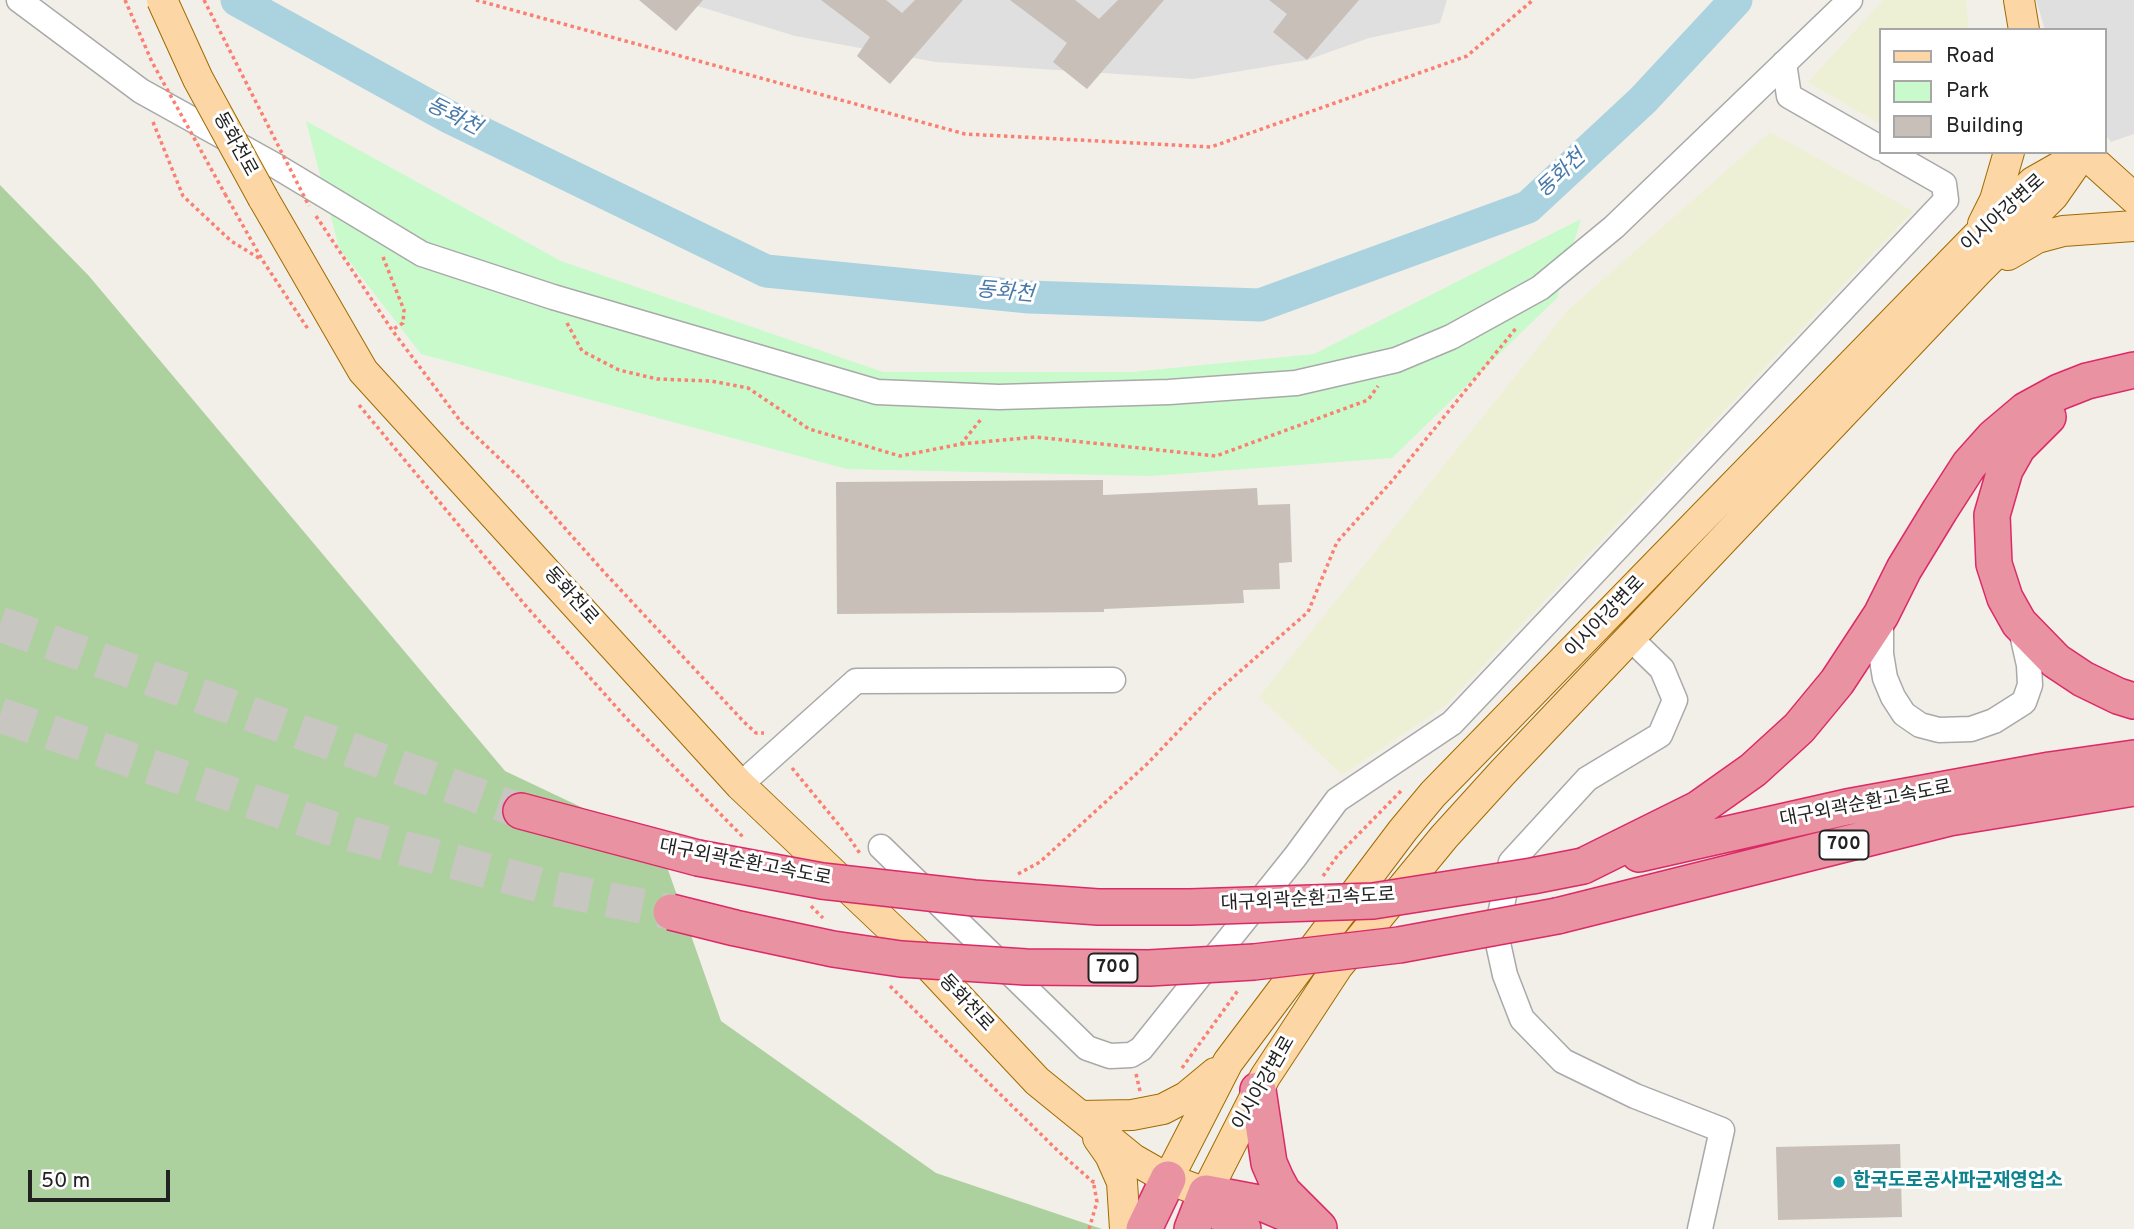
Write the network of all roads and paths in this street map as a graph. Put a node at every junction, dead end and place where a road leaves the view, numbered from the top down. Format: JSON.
{"nodes":[{"id":1,"x":19,"y":0,"type":"edge"},
{"id":2,"x":125,"y":0,"type":"edge"},
{"id":3,"x":162,"y":0,"type":"edge"},
{"id":4,"x":204,"y":0,"type":"edge"},
{"id":5,"x":476,"y":0,"type":"edge"},
{"id":6,"x":1533,"y":0,"type":"edge"},
{"id":7,"x":1850,"y":0,"type":"edge"},
{"id":8,"x":2019,"y":0,"type":"edge"},
{"id":9,"x":2024,"y":28,"type":"edge"},
{"id":10,"x":1784,"y":63,"type":"junction"},
{"id":11,"x":141,"y":90,"type":"junction"},
{"id":12,"x":1878,"y":147,"type":"edge"},
{"id":13,"x":1892,"y":154,"type":"edge"},
{"id":14,"x":2008,"y":154,"type":"edge"},
{"id":15,"x":2081,"y":154,"type":"edge"},
{"id":16,"x":2082,"y":154,"type":"edge"},
{"id":17,"x":2084,"y":154,"type":"edge"},
{"id":18,"x":2134,"y":198,"type":"edge"},
{"id":19,"x":370,"y":223,"type":"junction"},
{"id":20,"x":2134,"y":226,"type":"edge"},
{"id":21,"x":1977,"y":236,"type":"junction"},
{"id":22,"x":263,"y":261,"type":"junction"},
{"id":23,"x":1977,"y":272,"type":"junction"},
{"id":24,"x":1540,"y":288,"type":"junction"},
{"id":25,"x":553,"y":297,"type":"junction"},
{"id":26,"x":309,"y":329,"type":"dead end"},
{"id":27,"x":392,"y":330,"type":"junction"},
{"id":28,"x":1396,"y":360,"type":"junction"},
{"id":29,"x":2134,"y":370,"type":"edge"},
{"id":30,"x":2134,"y":384,"type":"edge"},
{"id":31,"x":999,"y":397,"type":"junction"},
{"id":32,"x":354,"y":398,"type":"dead end"},
{"id":33,"x":961,"y":444,"type":"junction"},
{"id":34,"x":1881,"y":615,"type":"junction"},
{"id":35,"x":2019,"y":623,"type":"junction"},
{"id":36,"x":1630,"y":638,"type":"junction"},
{"id":37,"x":1113,"y":680,"type":"dead end"},
{"id":38,"x":2134,"y":701,"type":"edge"},
{"id":39,"x":768,"y":734,"type":"dead end"},
{"id":40,"x":2134,"y":758,"type":"edge"},
{"id":41,"x":740,"y":785,"type":"junction"},
{"id":42,"x":2134,"y":788,"type":"edge"},
{"id":43,"x":2056,"y":800,"type":"junction"},
{"id":44,"x":2134,"y":806,"type":"edge"},
{"id":45,"x":521,"y":810,"type":"tunnel mouth"},
{"id":46,"x":744,"y":838,"type":"dead end"},
{"id":47,"x":881,"y":847,"type":"dead end"},
{"id":48,"x":1583,"y":866,"type":"junction"},
{"id":49,"x":1009,"y":878,"type":"dead end"},
{"id":50,"x":802,"y":897,"type":"dead end"},
{"id":51,"x":670,"y":912,"type":"tunnel mouth"},
{"id":52,"x":831,"y":926,"type":"dead end"},
{"id":53,"x":890,"y":985,"type":"dead end"},
{"id":54,"x":1131,"y":1055,"type":"junction"},
{"id":55,"x":1228,"y":1062,"type":"junction"},
{"id":56,"x":1258,"y":1090,"type":"junction"},
{"id":57,"x":1149,"y":1112,"type":"junction"},
{"id":58,"x":1081,"y":1116,"type":"junction"},
{"id":59,"x":1168,"y":1179,"type":"junction"},
{"id":60,"x":1093,"y":1182,"type":"dead end"},
{"id":61,"x":1206,"y":1193,"type":"junction"},
{"id":62,"x":1321,"y":1228,"type":"edge"},
{"id":63,"x":1125,"y":1229,"type":"edge"},
{"id":64,"x":1144,"y":1229,"type":"edge"},
{"id":65,"x":1192,"y":1229,"type":"edge"},
{"id":66,"x":1243,"y":1229,"type":"edge"},
{"id":67,"x":1700,"y":1229,"type":"edge"}],
"edges":[{"from":1,"to":11,"type":"street"},
{"from":2,"to":22,"type":"path","bridge":true},
{"from":3,"to":41,"type":"main road","name":"동화천로","bridge":true},
{"from":4,"to":27,"type":"path","bridge":true},
{"from":5,"to":6,"type":"path"},
{"from":7,"to":10,"type":"street"},
{"from":8,"to":9,"type":"main road"},
{"from":10,"to":12,"type":"street"},
{"from":10,"to":24,"type":"street"},
{"from":11,"to":19,"type":"street"},
{"from":11,"to":22,"type":"path"},
{"from":13,"to":54,"type":"street"},
{"from":14,"to":21,"type":"main road"},
{"from":15,"to":21,"type":"main road","name":"이시아강변로"},
{"from":16,"to":23,"type":"main road","name":"이시아강변로"},
{"from":17,"to":18,"type":"main road"},
{"from":19,"to":25,"type":"street"},
{"from":19,"to":27,"type":"path"},
{"from":20,"to":23,"type":"main road"},
{"from":21,"to":55,"type":"main road","name":"이시아강변로"},
{"from":22,"to":26,"type":"path"},
{"from":23,"to":36,"type":"main road","name":"이시아강변로"},
{"from":24,"to":28,"type":"street"},
{"from":24,"to":49,"type":"path"},
{"from":25,"to":31,"type":"street"},
{"from":25,"to":33,"type":"path"},
{"from":27,"to":39,"type":"path"},
{"from":28,"to":31,"type":"street"},
{"from":28,"to":33,"type":"path"},
{"from":29,"to":34,"type":"highway"},
{"from":30,"to":35,"type":"highway"},
{"from":31,"to":33,"type":"path"},
{"from":32,"to":46,"type":"path"},
{"from":34,"to":35,"type":"street"},
{"from":34,"to":48,"type":"highway"},
{"from":35,"to":38,"type":"highway"},
{"from":36,"to":56,"type":"main road","name":"이시아강변로"},
{"from":36,"to":67,"type":"street"},
{"from":37,"to":41,"type":"street"},
{"from":40,"to":48,"type":"highway","name":"대구외곽순환고속도로","number":"700"},
{"from":41,"to":58,"type":"main road","name":"동화천로"},
{"from":42,"to":43,"type":"highway","name":"대구외곽순환고속도로","number":"700"},
{"from":43,"to":44,"type":"highway"},
{"from":43,"to":51,"type":"highway","name":"대구외곽순환고속도로","number":"700","bridge":true},
{"from":45,"to":48,"type":"highway","name":"대구외곽순환고속도로","number":"700","bridge":true},
{"from":47,"to":54,"type":"street"},
{"from":50,"to":52,"type":"path"},
{"from":53,"to":60,"type":"path"},
{"from":54,"to":57,"type":"path"},
{"from":55,"to":57,"type":"main road"},
{"from":55,"to":59,"type":"main road","name":"이시아강변로"},
{"from":56,"to":61,"type":"main road","name":"이시아강변로"},
{"from":56,"to":62,"type":"highway"},
{"from":57,"to":58,"type":"main road"},
{"from":58,"to":59,"type":"main road"},
{"from":58,"to":63,"type":"main road"},
{"from":59,"to":61,"type":"main road"},
{"from":59,"to":64,"type":"highway","name":"이시아강변로"},
{"from":61,"to":62,"type":"highway"},
{"from":61,"to":65,"type":"highway","name":"이시아강변로"},
{"from":61,"to":66,"type":"highway"}]}
